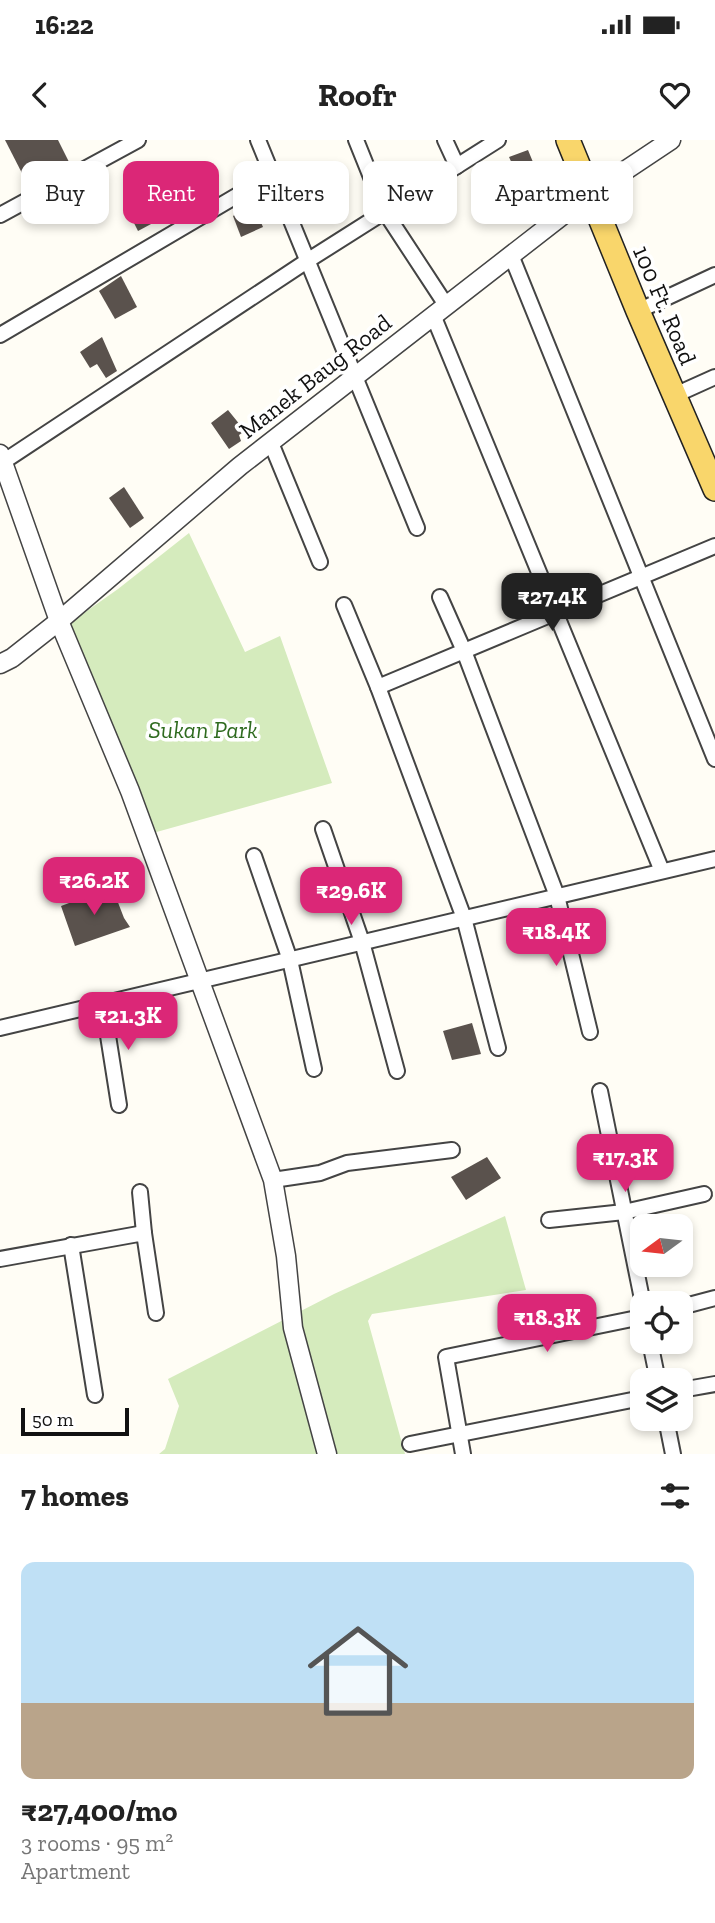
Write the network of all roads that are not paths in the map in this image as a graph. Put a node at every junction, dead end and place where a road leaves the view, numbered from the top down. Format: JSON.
{"nodes":[{"id":1,"x":138,"y":140,"type":"edge"},
{"id":2,"x":258,"y":140,"type":"edge"},
{"id":3,"x":356,"y":140,"type":"edge"},
{"id":4,"x":445,"y":140,"type":"edge"},
{"id":5,"x":498,"y":140,"type":"edge"},
{"id":6,"x":568,"y":140,"type":"edge"},
{"id":7,"x":671,"y":140,"type":"edge"},
{"id":8,"x":266,"y":161,"type":"edge"},
{"id":9,"x":364,"y":161,"type":"edge"},
{"id":10,"x":455,"y":161,"type":"edge"},
{"id":11,"x":577,"y":161,"type":"edge"},
{"id":12,"x":633,"y":165,"type":"edge"},
{"id":13,"x":457,"y":166,"type":"edge"},
{"id":14,"x":233,"y":198,"type":"edge"},
{"id":15,"x":0,"y":215,"type":"edge"},
{"id":16,"x":292,"y":224,"type":"edge"},
{"id":17,"x":366,"y":224,"type":"edge"},
{"id":18,"x":392,"y":224,"type":"edge"},
{"id":19,"x":551,"y":224,"type":"edge"},
{"id":20,"x":602,"y":224,"type":"edge"},
{"id":21,"x":511,"y":255,"type":"junction"},
{"id":22,"x":307,"y":261,"type":"junction"},
{"id":23,"x":715,"y":275,"type":"edge"},
{"id":24,"x":440,"y":310,"type":"junction"},
{"id":25,"x":638,"y":311,"type":"junction"},
{"id":26,"x":0,"y":335,"type":"edge"},
{"id":27,"x":354,"y":376,"type":"junction"},
{"id":28,"x":715,"y":377,"type":"edge"},
{"id":29,"x":675,"y":395,"type":"junction"},
{"id":30,"x":271,"y":443,"type":"junction"},
{"id":31,"x":1,"y":460,"type":"edge"},
{"id":32,"x":713,"y":479,"type":"edge"},
{"id":33,"x":417,"y":528,"type":"dead end"},
{"id":34,"x":715,"y":547,"type":"edge"},
{"id":35,"x":320,"y":562,"type":"dead end"},
{"id":36,"x":641,"y":577,"type":"junction"},
{"id":37,"x":440,"y":597,"type":"dead end"},
{"id":38,"x":344,"y":605,"type":"dead end"},
{"id":39,"x":556,"y":613,"type":"junction"},
{"id":40,"x":59,"y":621,"type":"junction"},
{"id":41,"x":464,"y":651,"type":"junction"},
{"id":42,"x":0,"y":664,"type":"edge"},
{"id":43,"x":378,"y":687,"type":"junction"},
{"id":44,"x":715,"y":759,"type":"edge"},
{"id":45,"x":323,"y":829,"type":"dead end"},
{"id":46,"x":254,"y":856,"type":"dead end"},
{"id":47,"x":715,"y":859,"type":"edge"},
{"id":48,"x":662,"y":871,"type":"junction"},
{"id":49,"x":557,"y":896,"type":"junction"},
{"id":50,"x":464,"y":918,"type":"junction"},
{"id":51,"x":362,"y":942,"type":"junction"},
{"id":52,"x":290,"y":960,"type":"junction"},
{"id":53,"x":200,"y":982,"type":"junction"},
{"id":54,"x":103,"y":1004,"type":"junction"},
{"id":55,"x":0,"y":1028,"type":"edge"},
{"id":56,"x":590,"y":1032,"type":"dead end"},
{"id":57,"x":498,"y":1048,"type":"dead end"},
{"id":58,"x":314,"y":1069,"type":"dead end"},
{"id":59,"x":397,"y":1071,"type":"dead end"},
{"id":60,"x":600,"y":1091,"type":"dead end"},
{"id":61,"x":118,"y":1105,"type":"dead end"},
{"id":62,"x":452,"y":1150,"type":"dead end"},
{"id":63,"x":273,"y":1180,"type":"junction"},
{"id":64,"x":141,"y":1192,"type":"dead end"},
{"id":65,"x":704,"y":1194,"type":"dead end"},
{"id":66,"x":624,"y":1212,"type":"junction"},
{"id":67,"x":549,"y":1220,"type":"dead end"},
{"id":68,"x":144,"y":1233,"type":"junction"},
{"id":69,"x":71,"y":1245,"type":"junction"},
{"id":70,"x":0,"y":1259,"type":"edge"},
{"id":71,"x":640,"y":1291,"type":"edge"},
{"id":72,"x":715,"y":1298,"type":"edge"},
{"id":73,"x":693,"y":1304,"type":"edge"},
{"id":74,"x":156,"y":1313,"type":"dead end"},
{"id":75,"x":630,"y":1319,"type":"edge"},
{"id":76,"x":715,"y":1384,"type":"edge"},
{"id":77,"x":693,"y":1388,"type":"edge"},
{"id":78,"x":94,"y":1395,"type":"dead end"},
{"id":79,"x":630,"y":1400,"type":"edge"},
{"id":80,"x":668,"y":1431,"type":"edge"},
{"id":81,"x":459,"y":1435,"type":"junction"},
{"id":82,"x":410,"y":1444,"type":"dead end"},
{"id":83,"x":327,"y":1454,"type":"edge"},
{"id":84,"x":463,"y":1454,"type":"edge"},
{"id":85,"x":673,"y":1454,"type":"edge"}],
"edges":[{"from":1,"to":15,"type":"street"},
{"from":2,"to":8,"type":"street"},
{"from":3,"to":9,"type":"street"},
{"from":4,"to":10,"type":"street"},
{"from":5,"to":13,"type":"street"},
{"from":6,"to":11,"type":"main road","name":"100 Ft. Road"},
{"from":7,"to":12,"type":"street","name":"Manek Baug Road"},
{"from":14,"to":26,"type":"street"},
{"from":16,"to":22,"type":"street"},
{"from":17,"to":22,"type":"street"},
{"from":18,"to":24,"type":"street"},
{"from":19,"to":21,"type":"street","name":"Manek Baug Road"},
{"from":20,"to":25,"type":"main road","name":"100 Ft. Road"},
{"from":21,"to":24,"type":"street","name":"Manek Baug Road"},
{"from":21,"to":36,"type":"street"},
{"from":22,"to":27,"type":"street"},
{"from":22,"to":31,"type":"street"},
{"from":23,"to":25,"type":"street"},
{"from":24,"to":27,"type":"street","name":"Manek Baug Road"},
{"from":24,"to":39,"type":"street"},
{"from":25,"to":29,"type":"main road","name":"100 Ft. Road"},
{"from":27,"to":30,"type":"street","name":"Manek Baug Road"},
{"from":27,"to":33,"type":"street"},
{"from":28,"to":29,"type":"street"},
{"from":29,"to":32,"type":"main road","name":"100 Ft. Road"},
{"from":30,"to":35,"type":"street"},
{"from":30,"to":40,"type":"street","name":"Manek Baug Road"},
{"from":31,"to":40,"type":"street"},
{"from":34,"to":36,"type":"street"},
{"from":36,"to":39,"type":"street"},
{"from":36,"to":44,"type":"street"},
{"from":37,"to":41,"type":"street"},
{"from":38,"to":43,"type":"street"},
{"from":39,"to":41,"type":"street"},
{"from":39,"to":48,"type":"street"},
{"from":40,"to":42,"type":"street","name":"Manek Baug Road"},
{"from":40,"to":53,"type":"street"},
{"from":41,"to":43,"type":"street"},
{"from":41,"to":49,"type":"street"},
{"from":43,"to":50,"type":"street"},
{"from":45,"to":51,"type":"street"},
{"from":46,"to":52,"type":"street"},
{"from":47,"to":48,"type":"street"},
{"from":48,"to":49,"type":"street"},
{"from":49,"to":50,"type":"street"},
{"from":49,"to":56,"type":"street"},
{"from":50,"to":51,"type":"street"},
{"from":50,"to":57,"type":"street"},
{"from":51,"to":52,"type":"street"},
{"from":51,"to":59,"type":"street"},
{"from":52,"to":53,"type":"street"},
{"from":52,"to":58,"type":"street"},
{"from":53,"to":54,"type":"street"},
{"from":53,"to":63,"type":"street"},
{"from":54,"to":55,"type":"street"},
{"from":54,"to":61,"type":"street"},
{"from":60,"to":66,"type":"street"},
{"from":62,"to":63,"type":"street"},
{"from":63,"to":83,"type":"street"},
{"from":64,"to":68,"type":"street"},
{"from":65,"to":66,"type":"street"},
{"from":66,"to":67,"type":"street"},
{"from":66,"to":71,"type":"street"},
{"from":68,"to":69,"type":"street"},
{"from":68,"to":74,"type":"street"},
{"from":69,"to":70,"type":"street"},
{"from":69,"to":78,"type":"street"},
{"from":72,"to":73,"type":"street"},
{"from":75,"to":81,"type":"street"},
{"from":76,"to":77,"type":"street"},
{"from":79,"to":81,"type":"street"},
{"from":80,"to":85,"type":"street"},
{"from":81,"to":82,"type":"street"},
{"from":81,"to":84,"type":"street"}]}
